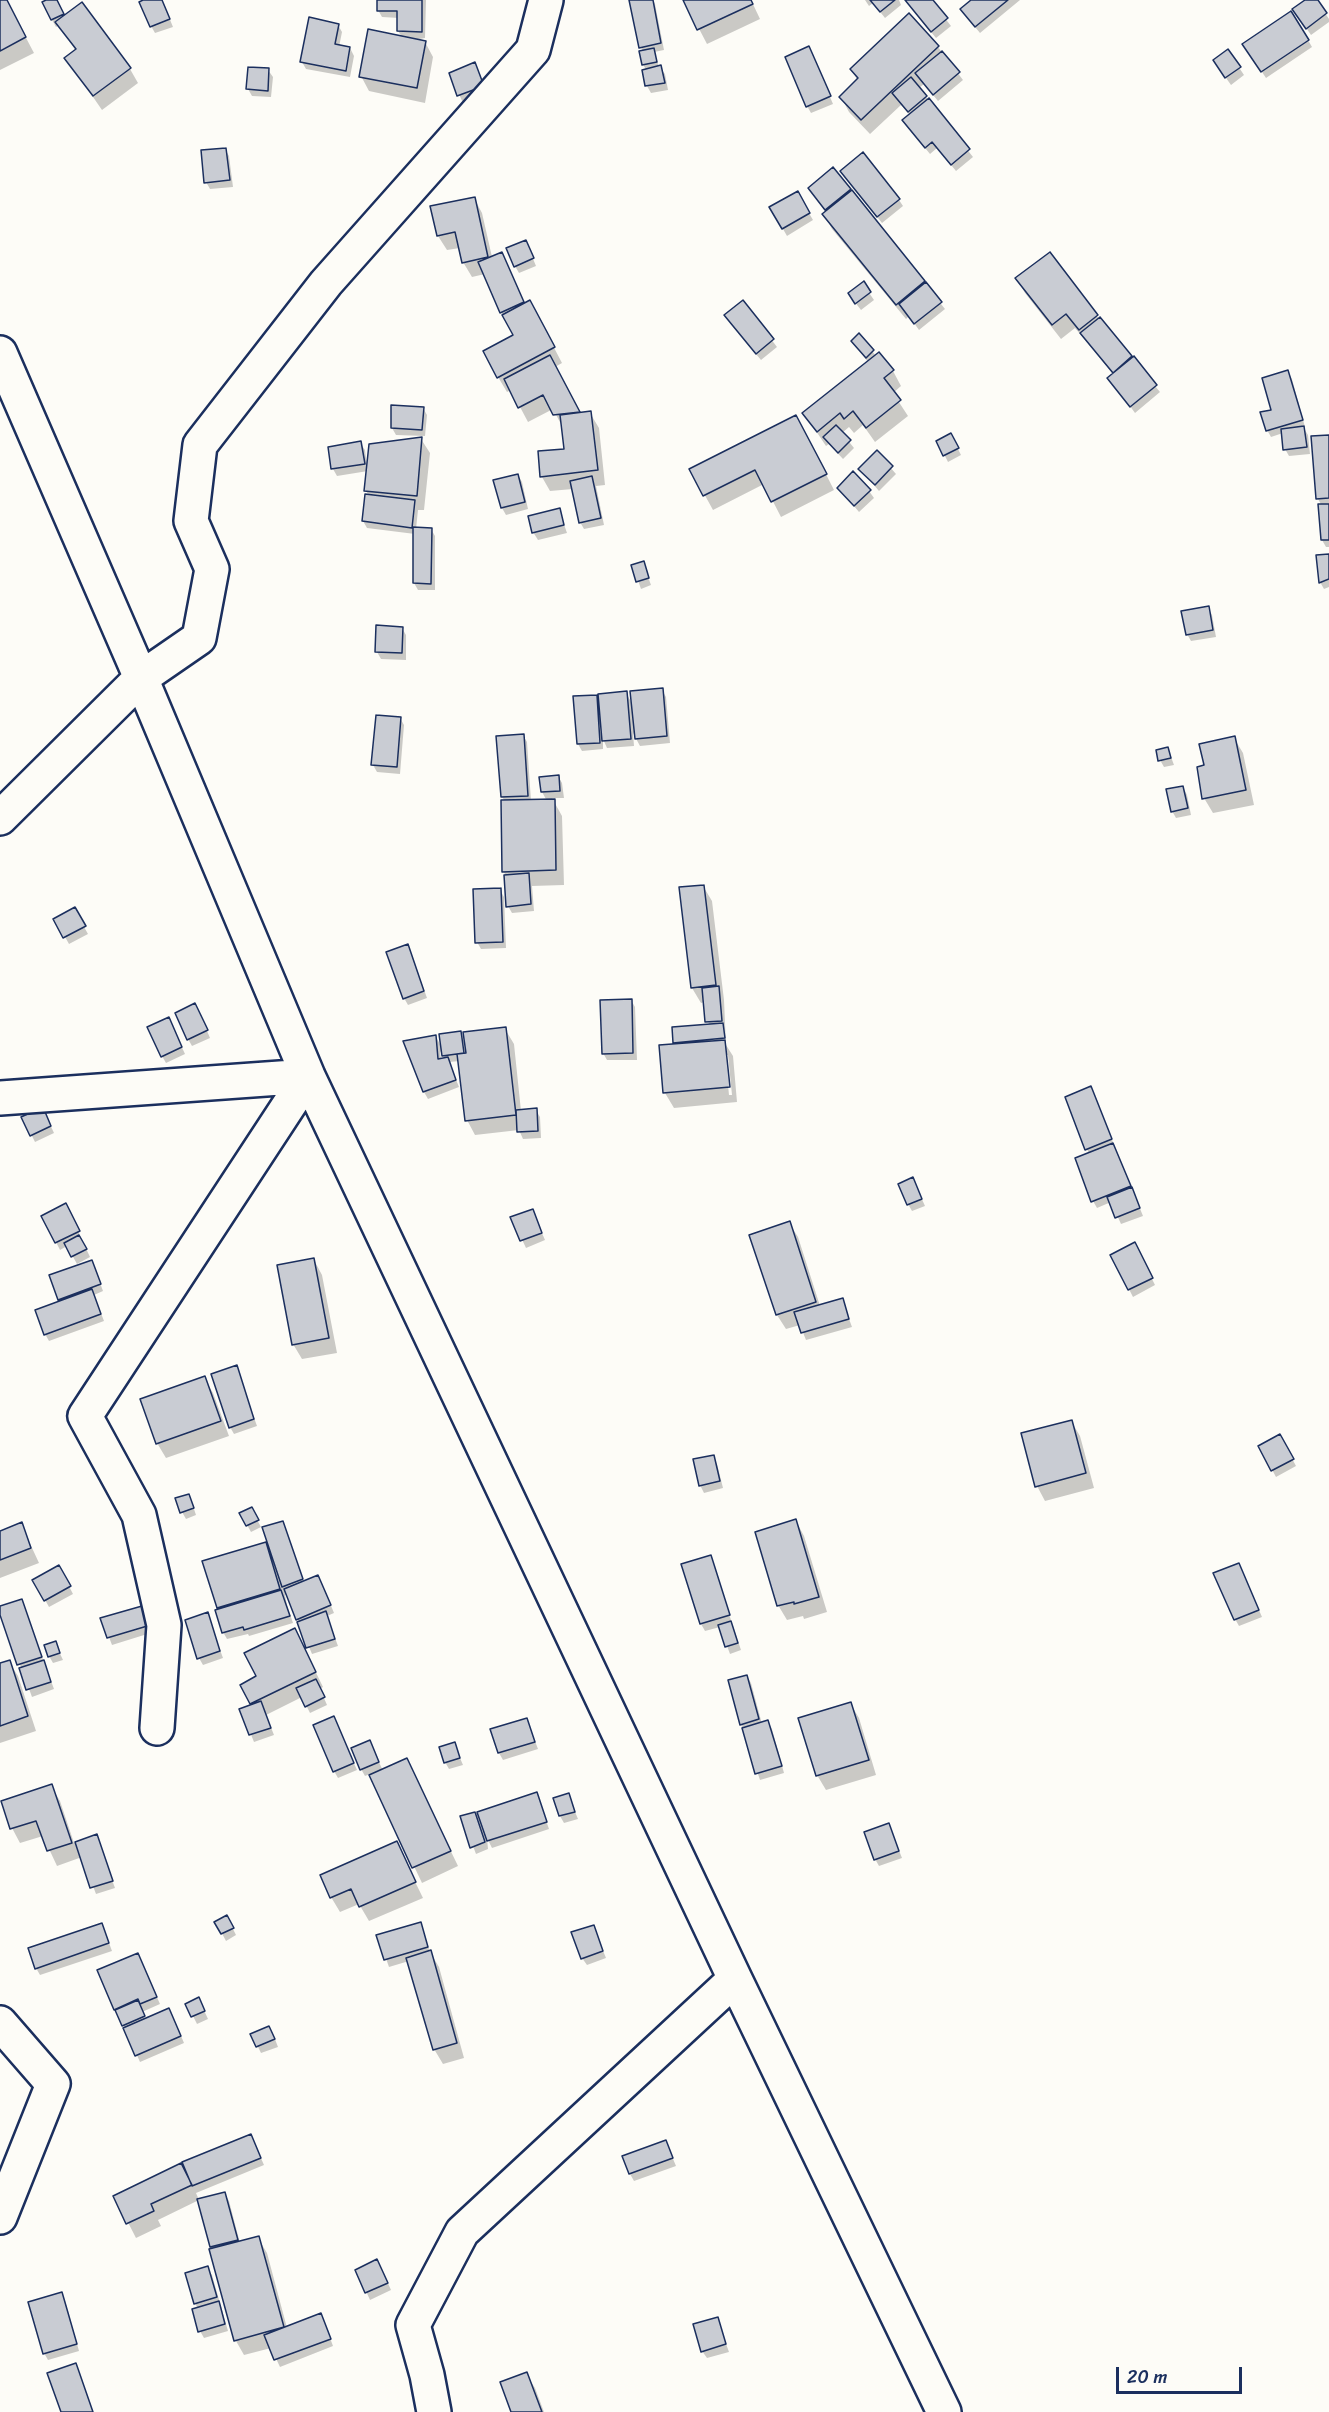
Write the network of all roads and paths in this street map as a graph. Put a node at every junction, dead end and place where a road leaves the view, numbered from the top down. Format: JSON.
{"nodes":[{"id":1,"x":546,"y":0,"type":"edge"},
{"id":2,"x":0,"y":353,"type":"edge"},
{"id":3,"x":141,"y":678,"type":"junction"},
{"id":4,"x":0,"y":818,"type":"edge"},
{"id":5,"x":308,"y":1076,"type":"junction"},
{"id":6,"x":0,"y":1098,"type":"edge"},
{"id":7,"x":157,"y":1728,"type":"dead end"},
{"id":8,"x":735,"y":1979,"type":"junction"},
{"id":9,"x":0,"y":2023,"type":"edge"},
{"id":10,"x":0,"y":2217,"type":"edge"},
{"id":11,"x":434,"y":2412,"type":"edge"},
{"id":12,"x":944,"y":2412,"type":"edge"}],
"edges":[{"from":1,"to":3,"type":"street"},
{"from":2,"to":3,"type":"street"},
{"from":3,"to":4,"type":"street"},
{"from":3,"to":5,"type":"street"},
{"from":5,"to":6,"type":"street"},
{"from":5,"to":7,"type":"street"},
{"from":5,"to":8,"type":"street"},
{"from":8,"to":11,"type":"street"},
{"from":8,"to":12,"type":"street"},
{"from":9,"to":10,"type":"street"}]}
